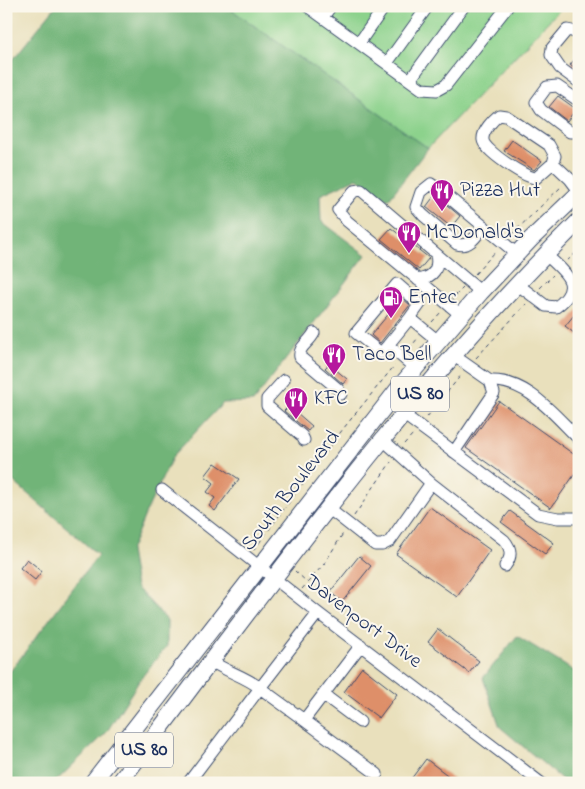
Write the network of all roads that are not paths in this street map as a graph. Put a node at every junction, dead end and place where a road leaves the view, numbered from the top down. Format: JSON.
{"nodes":[{"id":1,"x":307,"y":6,"type":"edge"},
{"id":2,"x":330,"y":6,"type":"edge"},
{"id":3,"x":385,"y":6,"type":"edge"},
{"id":4,"x":428,"y":6,"type":"edge"},
{"id":5,"x":464,"y":6,"type":"edge"},
{"id":6,"x":508,"y":6,"type":"edge"},
{"id":7,"x":323,"y":17,"type":"junction"},
{"id":8,"x":579,"y":34,"type":"edge"},
{"id":9,"x":358,"y":43,"type":"junction"},
{"id":10,"x":387,"y":63,"type":"junction"},
{"id":11,"x":410,"y":80,"type":"junction"},
{"id":12,"x":579,"y":82,"type":"edge"},
{"id":13,"x":579,"y":101,"type":"edge"},
{"id":14,"x":579,"y":132,"type":"edge"},
{"id":15,"x":554,"y":163,"type":"junction"},
{"id":16,"x":579,"y":192,"type":"edge"},
{"id":17,"x":579,"y":221,"type":"edge"},
{"id":18,"x":484,"y":226,"type":"junction"},
{"id":19,"x":436,"y":254,"type":"junction"},
{"id":20,"x":517,"y":254,"type":"junction"},
{"id":21,"x":545,"y":254,"type":"junction"},
{"id":22,"x":418,"y":280,"type":"junction"},
{"id":23,"x":575,"y":283,"type":"edge"},
{"id":24,"x":517,"y":284,"type":"junction"},
{"id":25,"x":477,"y":297,"type":"junction"},
{"id":26,"x":461,"y":315,"type":"junction"},
{"id":27,"x":410,"y":318,"type":"junction"},
{"id":28,"x":314,"y":334,"type":"dead end"},
{"id":29,"x":438,"y":341,"type":"junction"},
{"id":30,"x":388,"y":345,"type":"junction"},
{"id":31,"x":453,"y":355,"type":"junction"},
{"id":32,"x":415,"y":368,"type":"junction"},
{"id":33,"x":284,"y":380,"type":"dead end"},
{"id":34,"x":490,"y":381,"type":"junction"},
{"id":35,"x":341,"y":394,"type":"dead end"},
{"id":36,"x":403,"y":414,"type":"junction"},
{"id":37,"x":579,"y":438,"type":"edge"},
{"id":38,"x":382,"y":439,"type":"junction"},
{"id":39,"x":304,"y":440,"type":"dead end"},
{"id":40,"x":454,"y":452,"type":"junction"},
{"id":41,"x":431,"y":484,"type":"junction"},
{"id":42,"x":162,"y":490,"type":"dead end"},
{"id":43,"x":305,"y":507,"type":"junction"},
{"id":44,"x":328,"y":508,"type":"junction"},
{"id":45,"x":579,"y":518,"type":"edge"},
{"id":46,"x":298,"y":546,"type":"junction"},
{"id":47,"x":260,"y":566,"type":"junction"},
{"id":48,"x":505,"y":566,"type":"dead end"},
{"id":49,"x":274,"y":577,"type":"junction"},
{"id":50,"x":318,"y":613,"type":"junction"},
{"id":51,"x":361,"y":645,"type":"junction"},
{"id":52,"x":211,"y":661,"type":"junction"},
{"id":53,"x":260,"y":688,"type":"junction"},
{"id":54,"x":324,"y":694,"type":"junction"},
{"id":55,"x":304,"y":720,"type":"junction"},
{"id":56,"x":360,"y":722,"type":"dead end"},
{"id":57,"x":377,"y":774,"type":"dead end"},
{"id":58,"x":92,"y":783,"type":"edge"},
{"id":59,"x":119,"y":783,"type":"edge"},
{"id":60,"x":188,"y":783,"type":"edge"},
{"id":61,"x":541,"y":783,"type":"edge"}],
"edges":[{"from":1,"to":7,"type":"street"},
{"from":2,"to":7,"type":"street"},
{"from":3,"to":9,"type":"street"},
{"from":4,"to":10,"type":"street"},
{"from":5,"to":11,"type":"street"},
{"from":6,"to":11,"type":"street"},
{"from":7,"to":9,"type":"street"},
{"from":8,"to":12,"type":"street"},
{"from":9,"to":10,"type":"street"},
{"from":10,"to":11,"type":"street"},
{"from":13,"to":14,"type":"street"},
{"from":15,"to":15,"type":"street"},
{"from":15,"to":16,"type":"street"},
{"from":16,"to":20,"type":"highway","name":"South Boulevard","number":"US 80"},
{"from":17,"to":21,"type":"highway","name":"South Boulevard","number":"US 80"},
{"from":18,"to":18,"type":"street"},
{"from":18,"to":20,"type":"street"},
{"from":19,"to":22,"type":"street"},
{"from":19,"to":22,"type":"street"},
{"from":19,"to":25,"type":"street"},
{"from":20,"to":25,"type":"highway","name":"South Boulevard","number":"US 80"},
{"from":21,"to":23,"type":"street"},
{"from":21,"to":24,"type":"highway","name":"South Boulevard","number":"US 80"},
{"from":22,"to":26,"type":"street"},
{"from":23,"to":24,"type":"street"},
{"from":24,"to":31,"type":"highway","name":"South Boulevard","number":"US 80"},
{"from":25,"to":26,"type":"highway","name":"South Boulevard","number":"US 80"},
{"from":25,"to":31,"type":"highway"},
{"from":26,"to":29,"type":"highway","name":"South Boulevard","number":"US 80"},
{"from":27,"to":29,"type":"street"},
{"from":27,"to":30,"type":"street"},
{"from":27,"to":30,"type":"street"},
{"from":28,"to":35,"type":"street"},
{"from":29,"to":32,"type":"highway","name":"South Boulevard","number":"US 80"},
{"from":30,"to":32,"type":"street"},
{"from":31,"to":34,"type":"street"},
{"from":31,"to":36,"type":"highway","name":"South Boulevard","number":"US 80"},
{"from":32,"to":43,"type":"highway","name":"South Boulevard","number":"US 80"},
{"from":33,"to":39,"type":"street"},
{"from":34,"to":37,"type":"street"},
{"from":34,"to":40,"type":"street"},
{"from":36,"to":38,"type":"highway","name":"South Boulevard","number":"US 80"},
{"from":36,"to":40,"type":"street"},
{"from":38,"to":41,"type":"street"},
{"from":38,"to":44,"type":"highway","name":"South Boulevard","number":"US 80"},
{"from":40,"to":45,"type":"street"},
{"from":41,"to":44,"type":"street"},
{"from":41,"to":48,"type":"street"},
{"from":42,"to":47,"type":"street","name":"Davenport Drive"},
{"from":43,"to":46,"type":"highway"},
{"from":43,"to":47,"type":"highway","name":"South Boulevard","number":"US 80"},
{"from":44,"to":46,"type":"highway","name":"South Boulevard","number":"US 80"},
{"from":46,"to":49,"type":"highway","name":"South Boulevard","number":"US 80"},
{"from":47,"to":49,"type":"street","name":"Davenport Drive"},
{"from":47,"to":58,"type":"highway","name":"South Boulevard","number":"US 80"},
{"from":49,"to":50,"type":"street","name":"Davenport Drive"},
{"from":49,"to":52,"type":"highway","name":"South Boulevard","number":"US 80"},
{"from":50,"to":51,"type":"street","name":"Davenport Drive"},
{"from":50,"to":53,"type":"street"},
{"from":51,"to":54,"type":"street"},
{"from":51,"to":61,"type":"street","name":"Davenport Drive"},
{"from":52,"to":53,"type":"street"},
{"from":52,"to":59,"type":"highway","name":"South Boulevard","number":"US 80"},
{"from":53,"to":55,"type":"street"},
{"from":53,"to":60,"type":"street"},
{"from":54,"to":55,"type":"street"},
{"from":54,"to":56,"type":"street"},
{"from":55,"to":57,"type":"street"}]}
